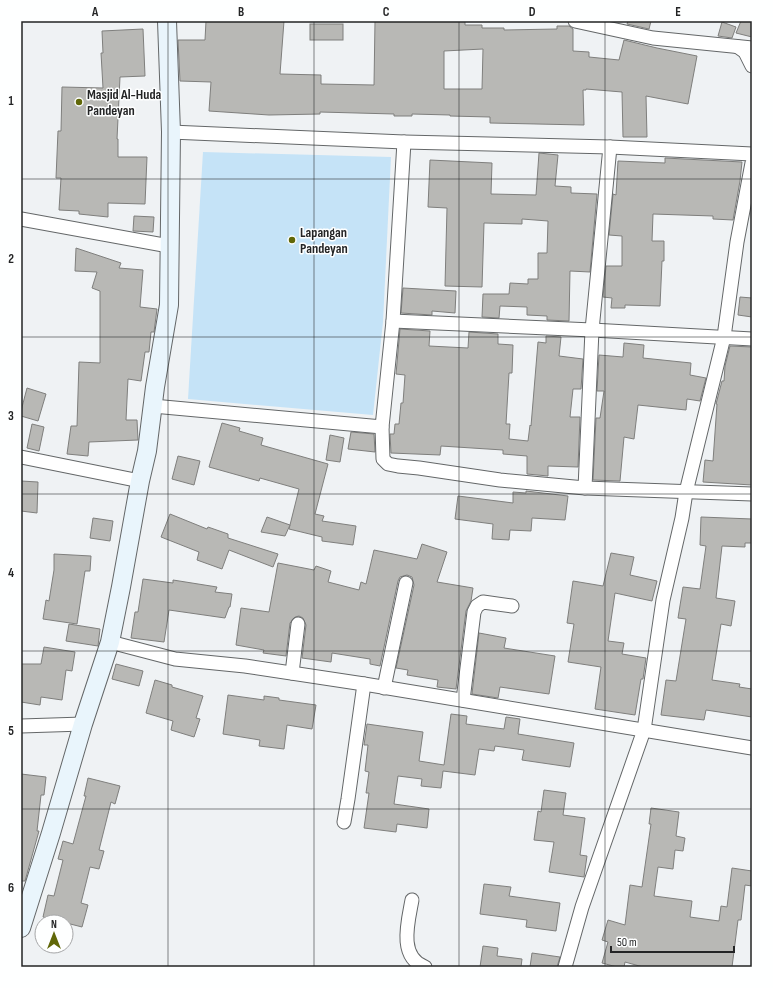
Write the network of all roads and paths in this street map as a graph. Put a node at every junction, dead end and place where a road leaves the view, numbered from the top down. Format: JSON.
{"nodes":[{"id":1,"x":167,"y":21,"type":"edge"},
{"id":2,"x":575,"y":21,"type":"edge"},
{"id":3,"x":738,"y":47,"type":"junction"},
{"id":4,"x":752,"y":48,"type":"edge"},
{"id":5,"x":752,"y":66,"type":"edge"},
{"id":6,"x":171,"y":132,"type":"junction"},
{"id":7,"x":404,"y":142,"type":"junction"},
{"id":8,"x":610,"y":147,"type":"junction"},
{"id":9,"x":752,"y":154,"type":"edge"},
{"id":10,"x":752,"y":163,"type":"edge"},
{"id":11,"x":21,"y":219,"type":"edge"},
{"id":12,"x":169,"y":246,"type":"junction"},
{"id":13,"x":393,"y":321,"type":"junction"},
{"id":14,"x":592,"y":330,"type":"junction"},
{"id":15,"x":724,"y":337,"type":"junction"},
{"id":16,"x":752,"y":338,"type":"edge"},
{"id":17,"x":153,"y":406,"type":"junction"},
{"id":18,"x":382,"y":427,"type":"junction"},
{"id":19,"x":21,"y":457,"type":"edge"},
{"id":20,"x":140,"y":481,"type":"junction"},
{"id":21,"x":585,"y":488,"type":"junction"},
{"id":22,"x":686,"y":492,"type":"junction"},
{"id":23,"x":752,"y":494,"type":"edge"},
{"id":24,"x":406,"y":583,"type":"dead end"},
{"id":25,"x":512,"y":606,"type":"dead end"},
{"id":26,"x":298,"y":624,"type":"dead end"},
{"id":27,"x":110,"y":642,"type":"junction"},
{"id":28,"x":292,"y":673,"type":"junction"},
{"id":29,"x":364,"y":684,"type":"junction"},
{"id":30,"x":384,"y":688,"type":"junction"},
{"id":31,"x":463,"y":700,"type":"junction"},
{"id":32,"x":83,"y":724,"type":"junction"},
{"id":33,"x":21,"y":726,"type":"edge"},
{"id":34,"x":644,"y":730,"type":"junction"},
{"id":35,"x":752,"y":748,"type":"edge"},
{"id":36,"x":344,"y":822,"type":"dead end"},
{"id":37,"x":412,"y":900,"type":"dead end"},
{"id":38,"x":21,"y":928,"type":"edge"},
{"id":39,"x":568,"y":966,"type":"edge"},
{"id":40,"x":425,"y":967,"type":"edge"}],
"edges":[{"from":1,"to":6,"type":"street"},
{"from":2,"to":3,"type":"street"},
{"from":3,"to":4,"type":"street"},
{"from":3,"to":5,"type":"street"},
{"from":6,"to":7,"type":"street"},
{"from":6,"to":12,"type":"street"},
{"from":7,"to":8,"type":"street"},
{"from":7,"to":13,"type":"street"},
{"from":8,"to":9,"type":"street"},
{"from":8,"to":14,"type":"street"},
{"from":10,"to":15,"type":"street"},
{"from":11,"to":12,"type":"street"},
{"from":12,"to":17,"type":"street"},
{"from":13,"to":14,"type":"street"},
{"from":13,"to":18,"type":"street"},
{"from":14,"to":15,"type":"street"},
{"from":14,"to":21,"type":"street"},
{"from":15,"to":16,"type":"street"},
{"from":15,"to":22,"type":"street"},
{"from":17,"to":18,"type":"street"},
{"from":17,"to":20,"type":"street"},
{"from":18,"to":21,"type":"street"},
{"from":19,"to":20,"type":"street"},
{"from":20,"to":27,"type":"street"},
{"from":21,"to":22,"type":"street"},
{"from":22,"to":23,"type":"street"},
{"from":22,"to":34,"type":"street"},
{"from":24,"to":30,"type":"street"},
{"from":25,"to":31,"type":"street"},
{"from":26,"to":28,"type":"street"},
{"from":27,"to":28,"type":"street"},
{"from":27,"to":32,"type":"street"},
{"from":28,"to":29,"type":"street"},
{"from":29,"to":30,"type":"street"},
{"from":29,"to":36,"type":"street"},
{"from":30,"to":31,"type":"street"},
{"from":31,"to":34,"type":"street"},
{"from":32,"to":33,"type":"street"},
{"from":32,"to":38,"type":"street"},
{"from":34,"to":35,"type":"street"},
{"from":34,"to":39,"type":"street"},
{"from":37,"to":40,"type":"street"}]}
